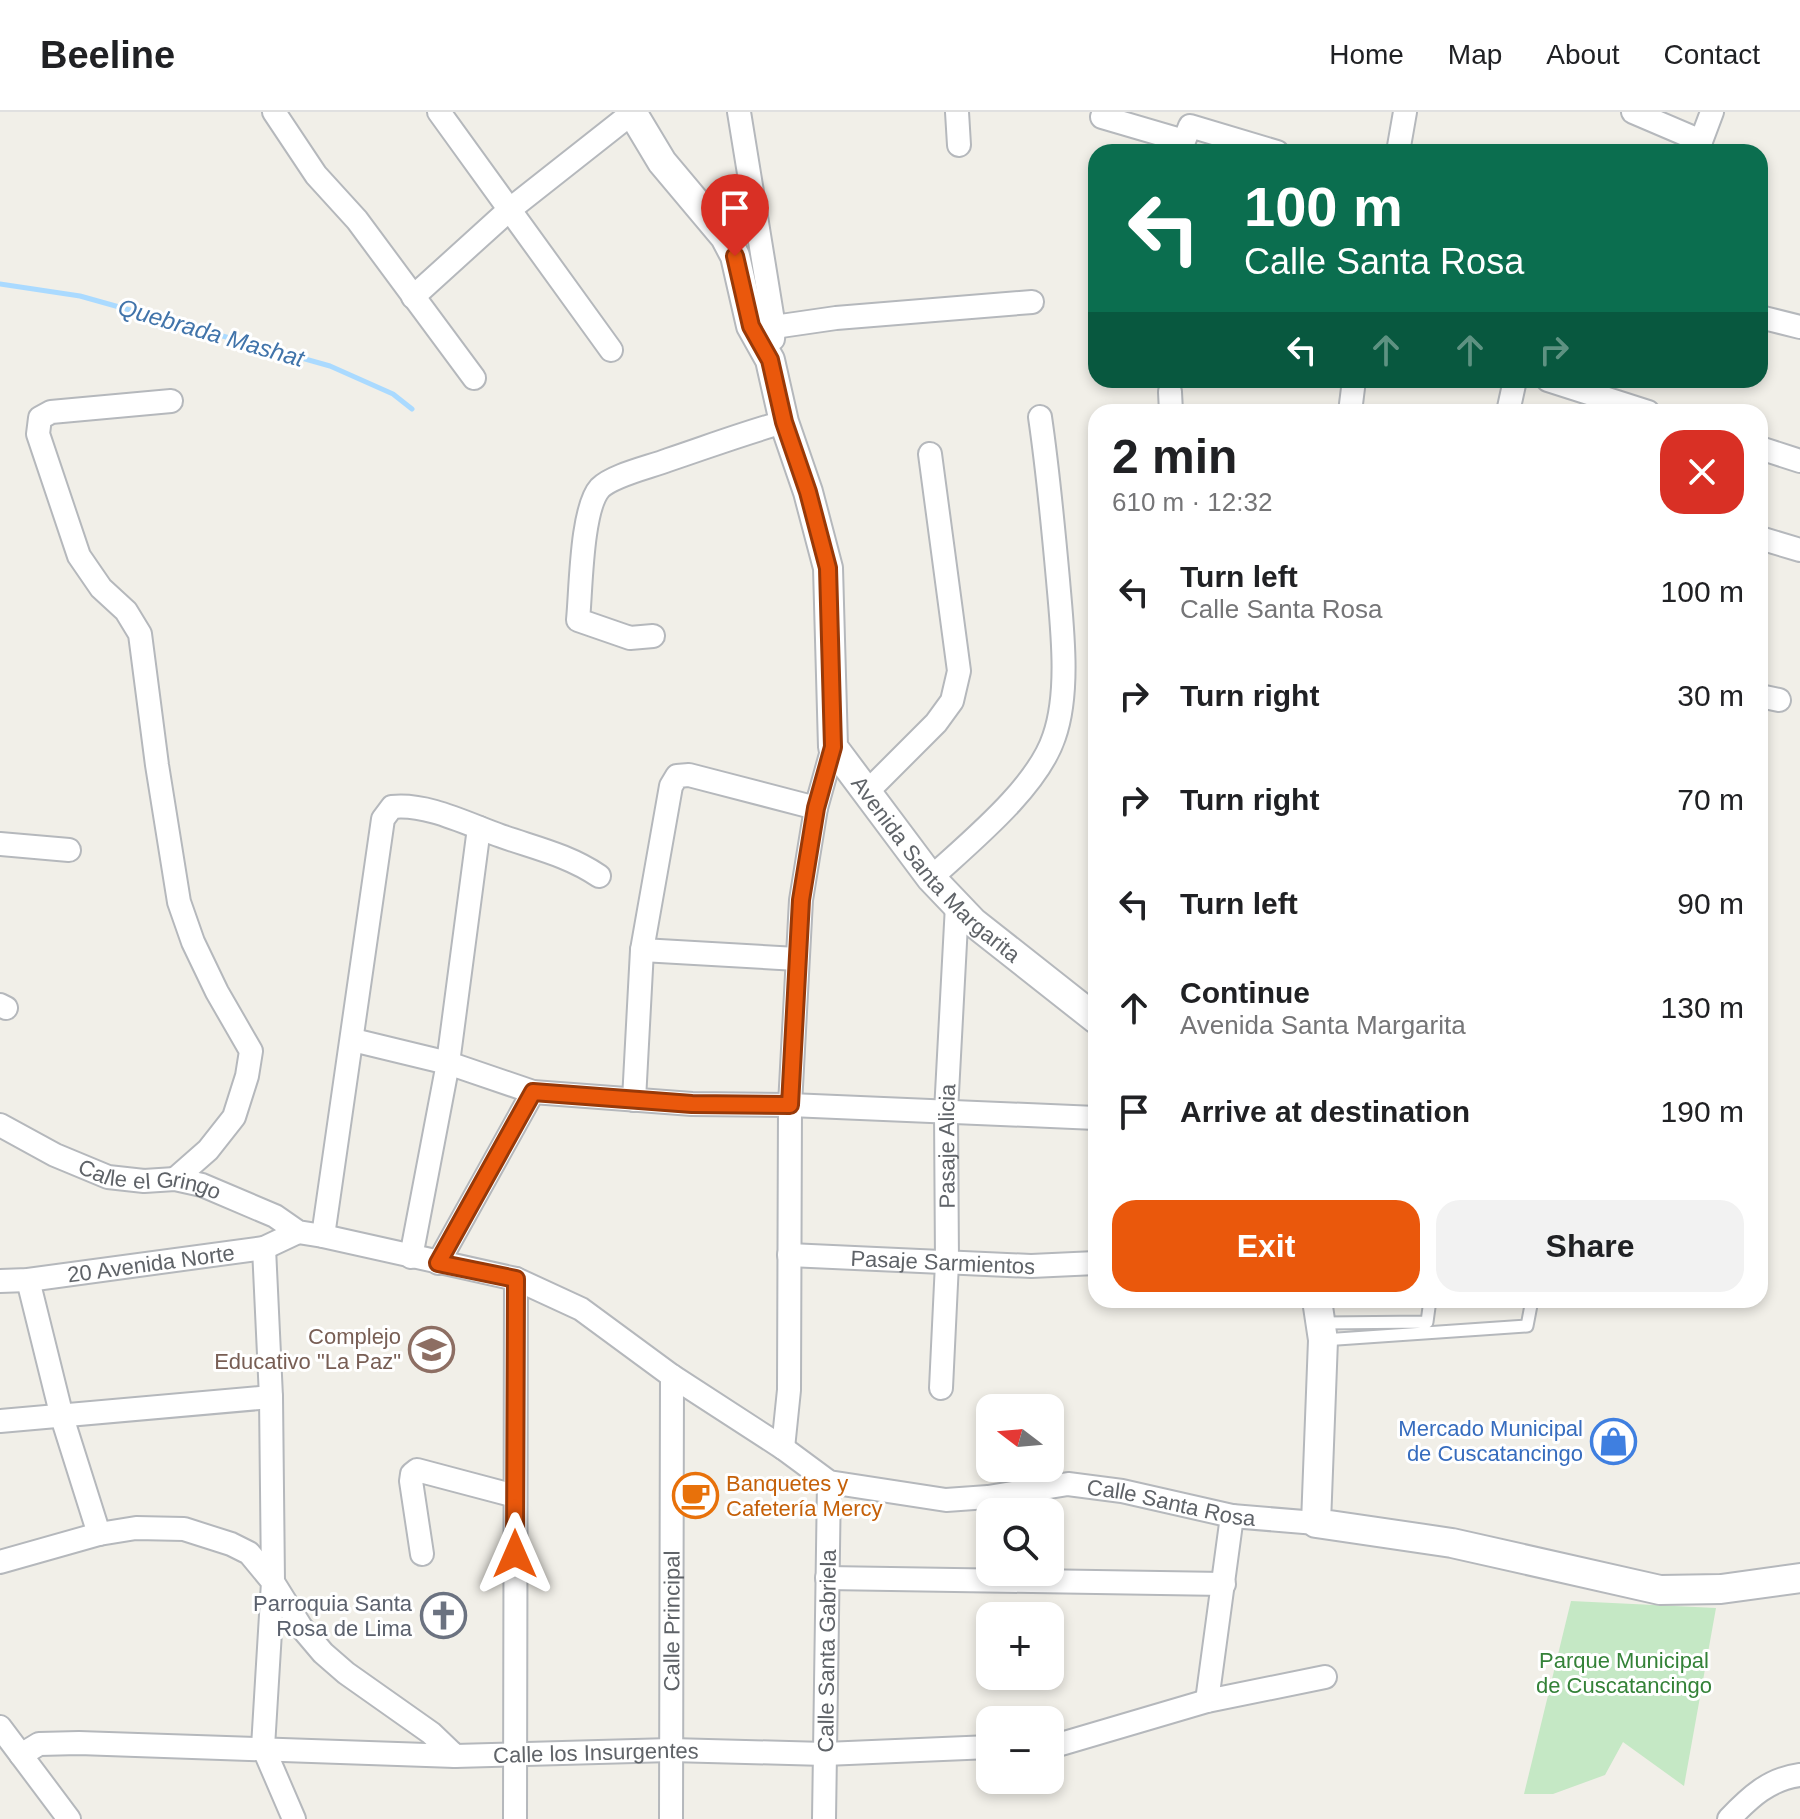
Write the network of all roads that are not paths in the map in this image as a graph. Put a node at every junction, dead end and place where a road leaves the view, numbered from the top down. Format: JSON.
{"nodes":[{"id":1,"x":274,"y":112,"type":"edge"},
{"id":2,"x":439,"y":112,"type":"edge"},
{"id":3,"x":739,"y":112,"type":"edge"},
{"id":4,"x":957,"y":112,"type":"edge"},
{"id":5,"x":1405,"y":112,"type":"edge"},
{"id":6,"x":1633,"y":112,"type":"edge"},
{"id":7,"x":1712,"y":112,"type":"edge"},
{"id":8,"x":632,"y":113,"type":"edge"},
{"id":9,"x":1102,"y":117,"type":"dead end"},
{"id":10,"x":1250,"y":144,"type":"edge"},
{"id":11,"x":1399,"y":144,"type":"edge"},
{"id":12,"x":1695,"y":144,"type":"edge"},
{"id":13,"x":1700,"y":144,"type":"edge"},
{"id":14,"x":959,"y":145,"type":"dead end"},
{"id":15,"x":509,"y":210,"type":"junction"},
{"id":16,"x":413,"y":297,"type":"junction"},
{"id":17,"x":1032,"y":302,"type":"dead end"},
{"id":18,"x":1768,"y":319,"type":"edge"},
{"id":19,"x":774,"y":327,"type":"junction"},
{"id":20,"x":1800,"y":327,"type":"edge"},
{"id":21,"x":611,"y":350,"type":"dead end"},
{"id":22,"x":770,"y":360,"type":"junction"},
{"id":23,"x":474,"y":378,"type":"dead end"},
{"id":24,"x":1573,"y":388,"type":"edge"},
{"id":25,"x":171,"y":401,"type":"dead end"},
{"id":26,"x":1623,"y":404,"type":"edge"},
{"id":27,"x":1040,"y":417,"type":"dead end"},
{"id":28,"x":784,"y":422,"type":"junction"},
{"id":29,"x":1768,"y":451,"type":"edge"},
{"id":30,"x":930,"y":454,"type":"dead end"},
{"id":31,"x":1800,"y":461,"type":"edge"},
{"id":32,"x":1768,"y":540,"type":"edge"},
{"id":33,"x":1800,"y":550,"type":"edge"},
{"id":34,"x":653,"y":636,"type":"dead end"},
{"id":35,"x":833,"y":747,"type":"junction"},
{"id":36,"x":867,"y":792,"type":"junction"},
{"id":37,"x":816,"y":808,"type":"junction"},
{"id":38,"x":479,"y":828,"type":"junction"},
{"id":39,"x":0,"y":844,"type":"edge"},
{"id":40,"x":69,"y":850,"type":"dead end"},
{"id":41,"x":599,"y":876,"type":"dead end"},
{"id":42,"x":931,"y":878,"type":"junction"},
{"id":43,"x":957,"y":905,"type":"junction"},
{"id":44,"x":642,"y":950,"type":"junction"},
{"id":45,"x":797,"y":959,"type":"junction"},
{"id":46,"x":1088,"y":1013,"type":"edge"},
{"id":47,"x":353,"y":1040,"type":"junction"},
{"id":48,"x":448,"y":1063,"type":"junction"},
{"id":49,"x":533,"y":1092,"type":"junction"},
{"id":50,"x":634,"y":1100,"type":"junction"},
{"id":51,"x":790,"y":1105,"type":"junction"},
{"id":52,"x":946,"y":1112,"type":"junction"},
{"id":53,"x":1088,"y":1118,"type":"edge"},
{"id":54,"x":0,"y":1125,"type":"edge"},
{"id":55,"x":175,"y":1179,"type":"junction"},
{"id":56,"x":298,"y":1232,"type":"junction"},
{"id":57,"x":323,"y":1236,"type":"junction"},
{"id":58,"x":264,"y":1248,"type":"junction"},
{"id":59,"x":789,"y":1255,"type":"junction"},
{"id":60,"x":411,"y":1257,"type":"junction"},
{"id":61,"x":438,"y":1263,"type":"junction"},
{"id":62,"x":947,"y":1263,"type":"junction"},
{"id":63,"x":1088,"y":1263,"type":"edge"},
{"id":64,"x":516,"y":1279,"type":"junction"},
{"id":65,"x":28,"y":1280,"type":"junction"},
{"id":66,"x":0,"y":1281,"type":"edge"},
{"id":67,"x":1429,"y":1308,"type":"edge"},
{"id":68,"x":1530,"y":1308,"type":"edge"},
{"id":69,"x":1320,"y":1321,"type":"edge"},
{"id":70,"x":672,"y":1376,"type":"junction"},
{"id":71,"x":941,"y":1388,"type":"dead end"},
{"id":72,"x":271,"y":1397,"type":"junction"},
{"id":73,"x":62,"y":1417,"type":"junction"},
{"id":74,"x":0,"y":1421,"type":"edge"},
{"id":75,"x":783,"y":1448,"type":"junction"},
{"id":76,"x":829,"y":1482,"type":"junction"},
{"id":77,"x":515,"y":1496,"type":"junction"},
{"id":78,"x":1232,"y":1516,"type":"junction"},
{"id":79,"x":1316,"y":1523,"type":"junction"},
{"id":80,"x":99,"y":1534,"type":"junction"},
{"id":81,"x":422,"y":1554,"type":"dead end"},
{"id":82,"x":0,"y":1562,"type":"edge"},
{"id":83,"x":827,"y":1578,"type":"junction"},
{"id":84,"x":1800,"y":1578,"type":"edge"},
{"id":85,"x":273,"y":1582,"type":"junction"},
{"id":86,"x":1224,"y":1584,"type":"junction"},
{"id":87,"x":1325,"y":1677,"type":"dead end"},
{"id":88,"x":1207,"y":1701,"type":"junction"},
{"id":89,"x":0,"y":1727,"type":"edge"},
{"id":90,"x":1064,"y":1743,"type":"edge"},
{"id":91,"x":263,"y":1747,"type":"junction"},
{"id":92,"x":976,"y":1748,"type":"edge"},
{"id":93,"x":671,"y":1750,"type":"junction"},
{"id":94,"x":825,"y":1754,"type":"junction"},
{"id":95,"x":21,"y":1755,"type":"junction"},
{"id":96,"x":514,"y":1755,"type":"junction"},
{"id":97,"x":455,"y":1756,"type":"junction"},
{"id":98,"x":1800,"y":1775,"type":"edge"},
{"id":99,"x":65,"y":1817,"type":"edge"},
{"id":100,"x":294,"y":1819,"type":"edge"},
{"id":101,"x":515,"y":1819,"type":"edge"},
{"id":102,"x":671,"y":1819,"type":"edge"},
{"id":103,"x":824,"y":1819,"type":"edge"},
{"id":104,"x":1729,"y":1819,"type":"edge"}],
"edges":[{"from":1,"to":16,"type":"street"},
{"from":2,"to":15,"type":"street"},
{"from":3,"to":19,"type":"street"},
{"from":4,"to":14,"type":"street"},
{"from":5,"to":11,"type":"street"},
{"from":6,"to":12,"type":"street"},
{"from":7,"to":13,"type":"street"},
{"from":8,"to":15,"type":"street"},
{"from":8,"to":22,"type":"street"},
{"from":9,"to":10,"type":"street"},
{"from":15,"to":16,"type":"street"},
{"from":15,"to":21,"type":"street"},
{"from":16,"to":23,"type":"street"},
{"from":17,"to":19,"type":"street"},
{"from":18,"to":20,"type":"street"},
{"from":19,"to":22,"type":"street"},
{"from":22,"to":28,"type":"street"},
{"from":24,"to":26,"type":"street"},
{"from":25,"to":55,"type":"street"},
{"from":27,"to":42,"type":"street"},
{"from":28,"to":34,"type":"street"},
{"from":28,"to":35,"type":"street"},
{"from":29,"to":31,"type":"street"},
{"from":30,"to":36,"type":"street"},
{"from":32,"to":33,"type":"street"},
{"from":35,"to":36,"type":"street","name":"Avenida Santa Margarita"},
{"from":35,"to":37,"type":"street"},
{"from":36,"to":42,"type":"street","name":"Avenida Santa Margarita"},
{"from":37,"to":44,"type":"street"},
{"from":37,"to":45,"type":"street"},
{"from":38,"to":41,"type":"street"},
{"from":38,"to":47,"type":"street"},
{"from":38,"to":48,"type":"street"},
{"from":39,"to":40,"type":"street"},
{"from":42,"to":43,"type":"street","name":"Avenida Santa Margarita"},
{"from":43,"to":46,"type":"street","name":"Avenida Santa Margarita"},
{"from":43,"to":52,"type":"street","name":"Pasaje Alicia"},
{"from":44,"to":45,"type":"street"},
{"from":44,"to":50,"type":"street"},
{"from":45,"to":51,"type":"street"},
{"from":47,"to":48,"type":"street"},
{"from":47,"to":57,"type":"street"},
{"from":48,"to":49,"type":"street"},
{"from":48,"to":60,"type":"street"},
{"from":49,"to":50,"type":"street"},
{"from":49,"to":61,"type":"street"},
{"from":50,"to":51,"type":"street"},
{"from":51,"to":52,"type":"street"},
{"from":51,"to":59,"type":"street"},
{"from":52,"to":53,"type":"street"},
{"from":52,"to":62,"type":"street","name":"Pasaje Alicia"},
{"from":54,"to":55,"type":"street","name":"Calle el Gringo"},
{"from":55,"to":56,"type":"street","name":"Calle el Gringo"},
{"from":56,"to":57,"type":"street","name":"Calle Santa Rosa"},
{"from":56,"to":58,"type":"street","name":"20 Avenida Norte"},
{"from":57,"to":60,"type":"street","name":"Calle Santa Rosa"},
{"from":58,"to":65,"type":"street","name":"20 Avenida Norte"},
{"from":58,"to":72,"type":"street"},
{"from":59,"to":62,"type":"street","name":"Pasaje Sarmientos"},
{"from":59,"to":75,"type":"street"},
{"from":60,"to":61,"type":"street","name":"Calle Santa Rosa"},
{"from":61,"to":64,"type":"street","name":"Calle Santa Rosa"},
{"from":62,"to":63,"type":"street","name":"Pasaje Sarmientos"},
{"from":62,"to":71,"type":"street","name":"Pasaje Alicia"},
{"from":64,"to":70,"type":"street","name":"Calle Santa Rosa"},
{"from":64,"to":77,"type":"street"},
{"from":65,"to":66,"type":"street","name":"20 Avenida Norte"},
{"from":65,"to":73,"type":"street"},
{"from":67,"to":69,"type":"lane"},
{"from":68,"to":69,"type":"lane"},
{"from":69,"to":79,"type":"street"},
{"from":70,"to":75,"type":"street","name":"Calle Santa Rosa"},
{"from":70,"to":93,"type":"street","name":"Calle Principal"},
{"from":72,"to":73,"type":"street"},
{"from":72,"to":85,"type":"street"},
{"from":73,"to":74,"type":"street"},
{"from":73,"to":80,"type":"street"},
{"from":75,"to":76,"type":"street","name":"Calle Santa Rosa"},
{"from":76,"to":78,"type":"street","name":"Calle Santa Rosa"},
{"from":76,"to":83,"type":"street","name":"Calle Santa Gabriela"},
{"from":77,"to":81,"type":"street"},
{"from":77,"to":96,"type":"street"},
{"from":78,"to":79,"type":"street","name":"Calle Santa Rosa"},
{"from":78,"to":86,"type":"street"},
{"from":79,"to":84,"type":"street","name":"Calle Santa Rosa"},
{"from":80,"to":82,"type":"street"},
{"from":80,"to":85,"type":"street"},
{"from":83,"to":86,"type":"street"},
{"from":83,"to":94,"type":"street","name":"Calle Santa Gabriela"},
{"from":85,"to":91,"type":"street"},
{"from":85,"to":97,"type":"street"},
{"from":86,"to":88,"type":"street"},
{"from":87,"to":88,"type":"street"},
{"from":88,"to":90,"type":"street"},
{"from":89,"to":95,"type":"street"},
{"from":91,"to":95,"type":"street","name":"Calle los Insurgentes"},
{"from":91,"to":97,"type":"street","name":"Calle los Insurgentes"},
{"from":91,"to":100,"type":"street"},
{"from":92,"to":94,"type":"street","name":"Calle los Insurgentes"},
{"from":93,"to":94,"type":"street","name":"Calle los Insurgentes"},
{"from":93,"to":96,"type":"street","name":"Calle los Insurgentes"},
{"from":93,"to":102,"type":"street","name":"Calle Principal"},
{"from":94,"to":103,"type":"street","name":"Calle Santa Gabriela"},
{"from":95,"to":99,"type":"street"},
{"from":96,"to":97,"type":"street","name":"Calle los Insurgentes"},
{"from":96,"to":101,"type":"street"},
{"from":98,"to":104,"type":"street"}]}
